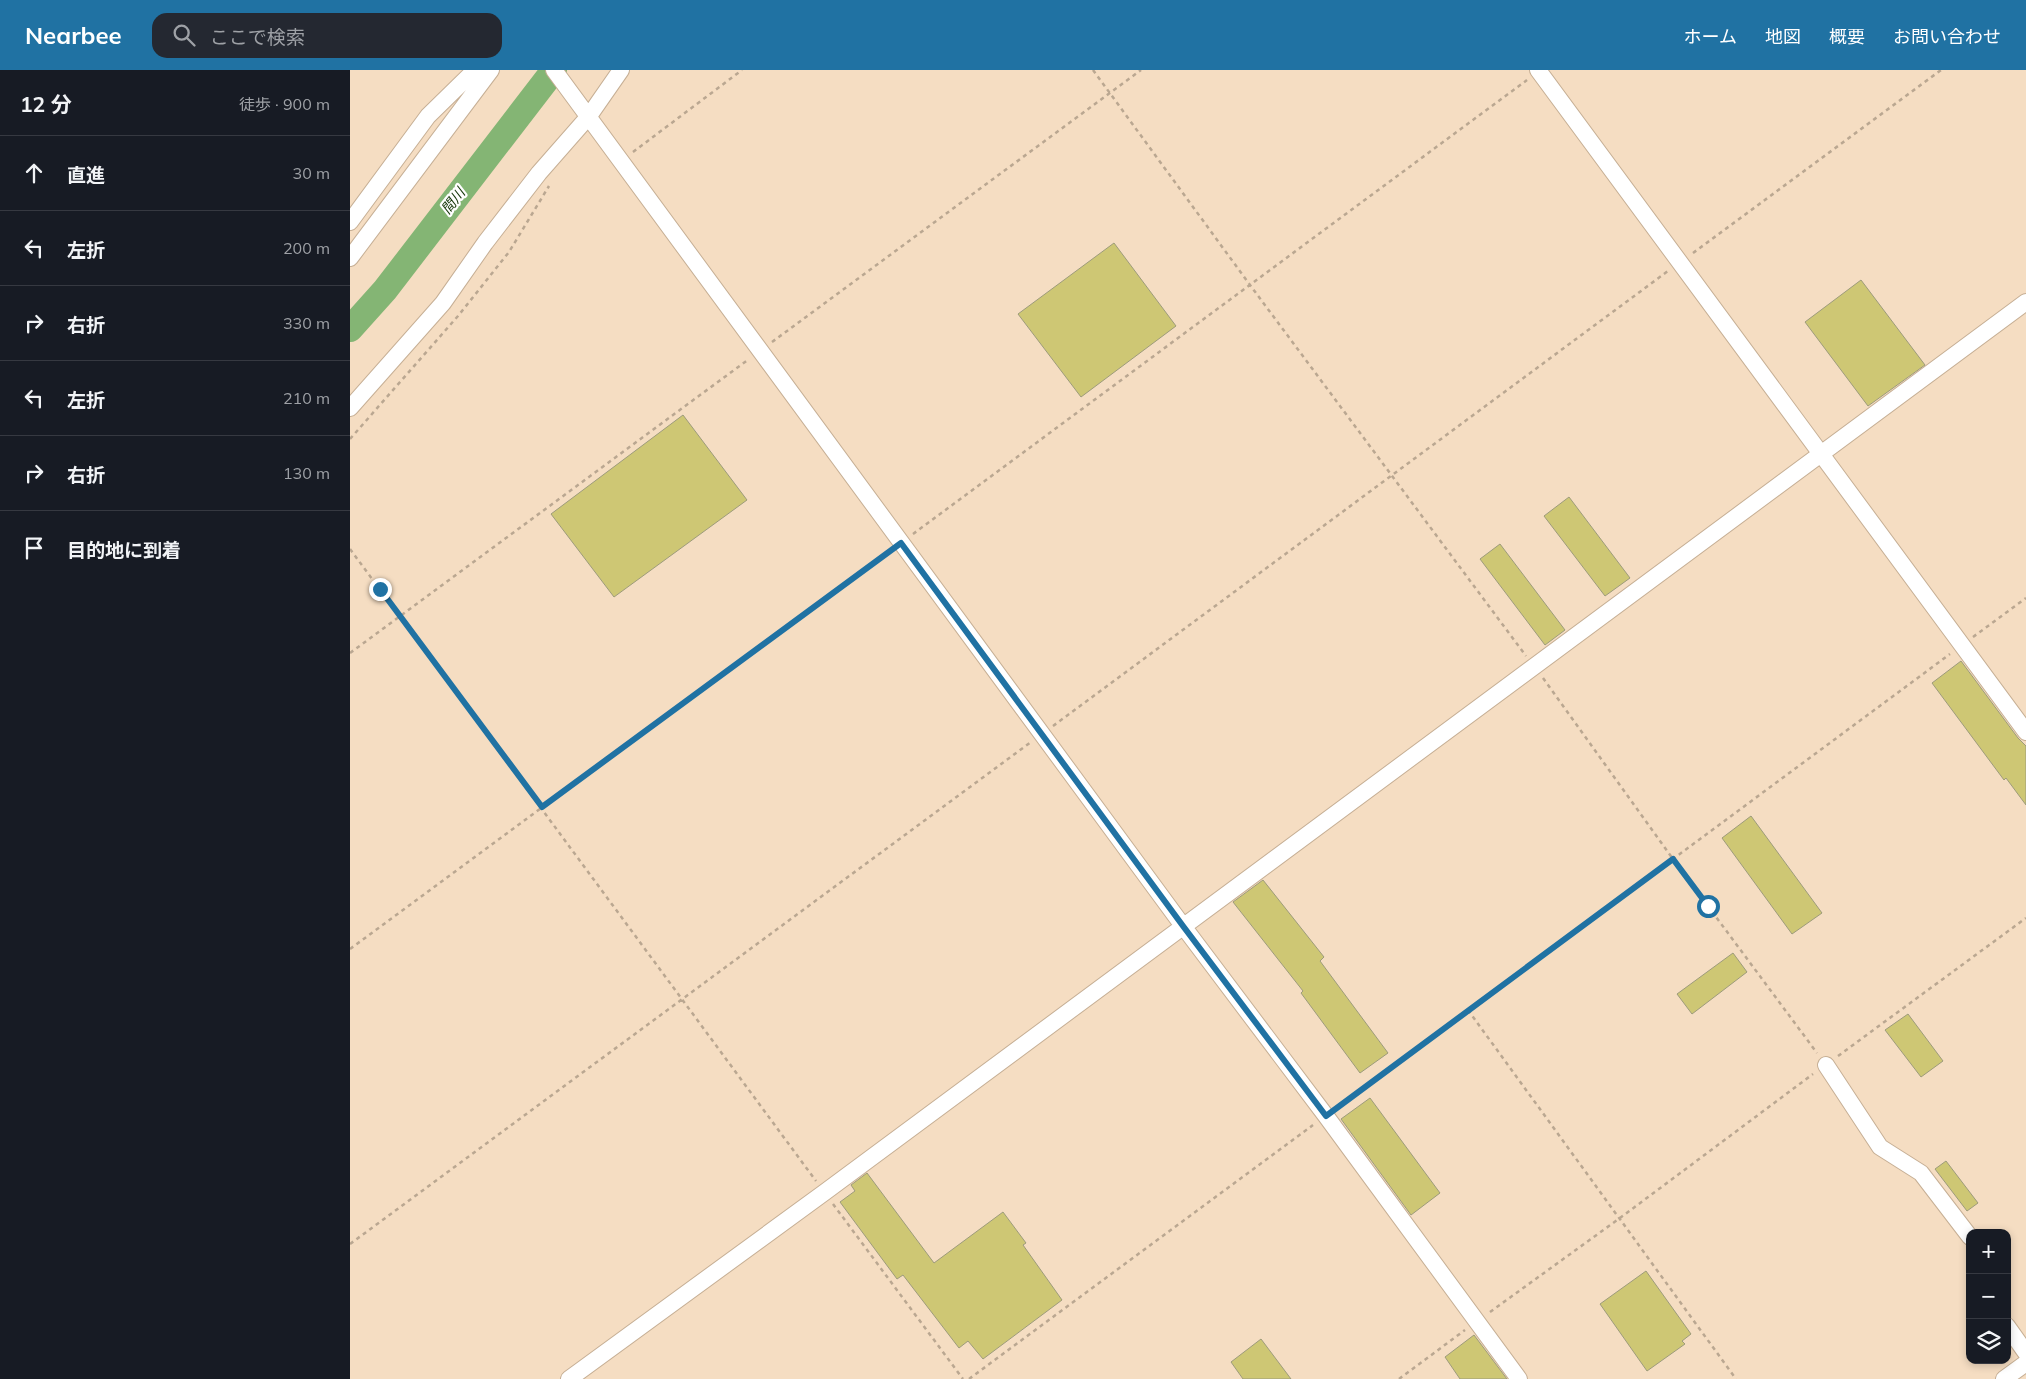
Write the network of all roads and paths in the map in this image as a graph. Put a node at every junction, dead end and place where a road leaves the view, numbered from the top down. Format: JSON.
{"nodes":[{"id":1,"x":474,"y":70,"type":"edge"},
{"id":2,"x":491,"y":70,"type":"edge"},
{"id":3,"x":554,"y":70,"type":"edge"},
{"id":4,"x":621,"y":70,"type":"edge"},
{"id":5,"x":742,"y":70,"type":"edge"},
{"id":6,"x":1093,"y":70,"type":"edge"},
{"id":7,"x":1141,"y":70,"type":"edge"},
{"id":8,"x":1941,"y":70,"type":"edge"},
{"id":9,"x":1538,"y":71,"type":"edge"},
{"id":10,"x":1110,"y":93,"type":"junction"},
{"id":11,"x":586,"y":113,"type":"junction"},
{"id":12,"x":621,"y":160,"type":"junction"},
{"id":13,"x":350,"y":222,"type":"edge"},
{"id":14,"x":350,"y":258,"type":"edge"},
{"id":15,"x":1681,"y":262,"type":"junction"},
{"id":16,"x":1250,"y":285,"type":"junction"},
{"id":17,"x":2026,"y":302,"type":"edge"},
{"id":18,"x":760,"y":351,"type":"junction"},
{"id":19,"x":350,"y":408,"type":"edge"},
{"id":20,"x":1821,"y":453,"type":"junction"},
{"id":21,"x":1392,"y":476,"type":"junction"},
{"id":22,"x":901,"y":543,"type":"junction"},
{"id":23,"x":350,"y":548,"type":"edge"},
{"id":24,"x":2026,"y":598,"type":"edge"},
{"id":25,"x":401,"y":616,"type":"junction"},
{"id":26,"x":1962,"y":645,"type":"junction"},
{"id":27,"x":350,"y":653,"type":"edge"},
{"id":28,"x":1534,"y":666,"type":"junction"},
{"id":29,"x":2026,"y":732,"type":"edge"},
{"id":30,"x":1042,"y":734,"type":"junction"},
{"id":31,"x":542,"y":807,"type":"junction"},
{"id":32,"x":1673,"y":859,"type":"junction"},
{"id":33,"x":2026,"y":918,"type":"edge"},
{"id":34,"x":1183,"y":926,"type":"junction"},
{"id":35,"x":350,"y":949,"type":"edge"},
{"id":36,"x":683,"y":999,"type":"junction"},
{"id":37,"x":1468,"y":1009,"type":"junction"},
{"id":38,"x":1826,"y":1065,"type":"junction"},
{"id":39,"x":1326,"y":1116,"type":"junction"},
{"id":40,"x":825,"y":1192,"type":"junction"},
{"id":41,"x":1620,"y":1218,"type":"junction"},
{"id":42,"x":1966,"y":1232,"type":"edge"},
{"id":43,"x":350,"y":1244,"type":"edge"},
{"id":44,"x":1476,"y":1322,"type":"junction"},
{"id":45,"x":2011,"y":1332,"type":"edge"},
{"id":46,"x":2026,"y":1353,"type":"edge"},
{"id":47,"x":2026,"y":1363,"type":"edge"},
{"id":48,"x":568,"y":1379,"type":"edge"},
{"id":49,"x":963,"y":1379,"type":"edge"},
{"id":50,"x":969,"y":1379,"type":"edge"},
{"id":51,"x":1400,"y":1379,"type":"edge"},
{"id":52,"x":1519,"y":1379,"type":"edge"},
{"id":53,"x":1736,"y":1379,"type":"edge"},
{"id":54,"x":2004,"y":1379,"type":"edge"}],
"edges":[{"from":1,"to":13,"type":"street"},
{"from":2,"to":14,"type":"street"},
{"from":3,"to":11,"type":"street"},
{"from":4,"to":11,"type":"street"},
{"from":5,"to":12,"type":"path"},
{"from":6,"to":10,"type":"path"},
{"from":7,"to":10,"type":"path"},
{"from":8,"to":15,"type":"path"},
{"from":9,"to":15,"type":"street"},
{"from":9,"to":16,"type":"path"},
{"from":10,"to":16,"type":"path"},
{"from":10,"to":18,"type":"path"},
{"from":11,"to":12,"type":"street"},
{"from":11,"to":19,"type":"street"},
{"from":12,"to":18,"type":"street"},
{"from":15,"to":20,"type":"street"},
{"from":15,"to":21,"type":"path"},
{"from":16,"to":21,"type":"path"},
{"from":16,"to":22,"type":"path"},
{"from":17,"to":20,"type":"street"},
{"from":18,"to":22,"type":"street"},
{"from":18,"to":25,"type":"path"},
{"from":20,"to":26,"type":"street"},
{"from":20,"to":28,"type":"street"},
{"from":21,"to":28,"type":"path"},
{"from":21,"to":30,"type":"path"},
{"from":22,"to":30,"type":"street"},
{"from":22,"to":31,"type":"path"},
{"from":23,"to":25,"type":"path"},
{"from":24,"to":26,"type":"path"},
{"from":25,"to":27,"type":"path"},
{"from":25,"to":31,"type":"path"},
{"from":26,"to":29,"type":"street"},
{"from":26,"to":32,"type":"path"},
{"from":28,"to":32,"type":"path"},
{"from":28,"to":34,"type":"street"},
{"from":30,"to":34,"type":"street"},
{"from":30,"to":36,"type":"path"},
{"from":31,"to":35,"type":"path"},
{"from":31,"to":36,"type":"path"},
{"from":32,"to":37,"type":"path"},
{"from":32,"to":38,"type":"path"},
{"from":33,"to":38,"type":"path"},
{"from":34,"to":39,"type":"street"},
{"from":34,"to":40,"type":"street"},
{"from":36,"to":40,"type":"path"},
{"from":36,"to":43,"type":"path"},
{"from":37,"to":39,"type":"path"},
{"from":37,"to":41,"type":"path"},
{"from":38,"to":41,"type":"path"},
{"from":38,"to":42,"type":"street"},
{"from":39,"to":44,"type":"street"},
{"from":39,"to":50,"type":"path"},
{"from":40,"to":48,"type":"street"},
{"from":40,"to":49,"type":"path"},
{"from":41,"to":44,"type":"path"},
{"from":41,"to":53,"type":"path"},
{"from":44,"to":51,"type":"path"},
{"from":44,"to":52,"type":"street"},
{"from":45,"to":46,"type":"street"},
{"from":47,"to":54,"type":"street"}]}
